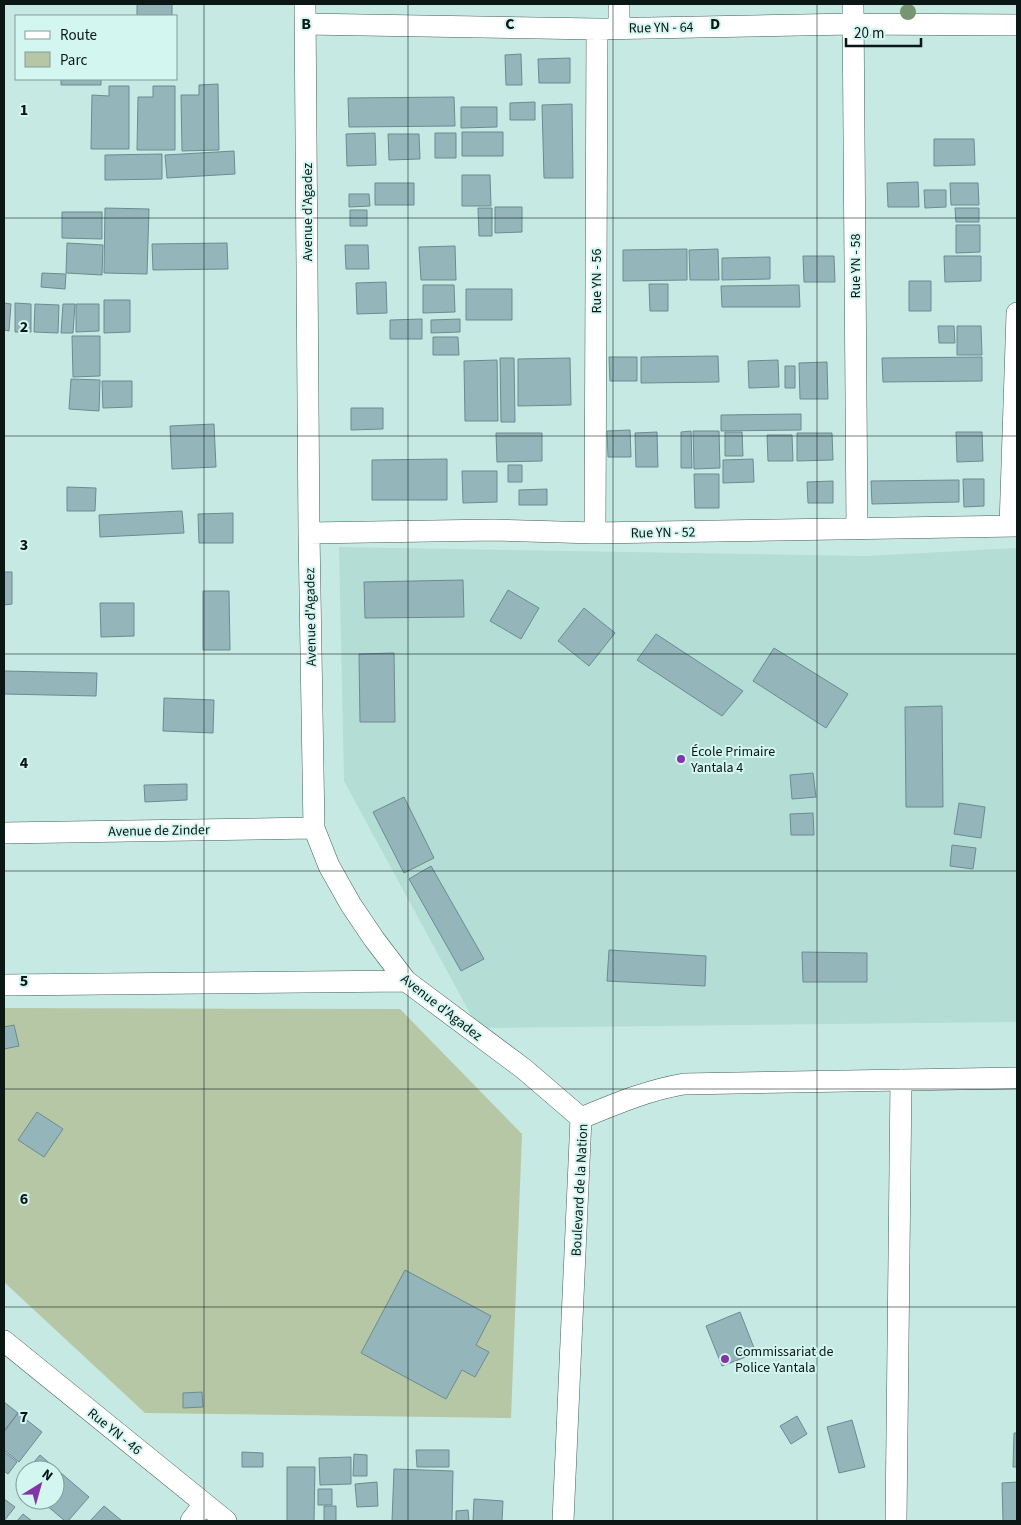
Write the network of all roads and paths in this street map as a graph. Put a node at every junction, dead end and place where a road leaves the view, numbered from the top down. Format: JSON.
{"nodes":[{"id":1,"x":619,"y":4,"type":"edge"},
{"id":2,"x":305,"y":14,"type":"edge"},
{"id":3,"x":853,"y":14,"type":"edge"},
{"id":4,"x":1017,"y":25,"type":"edge"},
{"id":5,"x":619,"y":28,"type":"junction"},
{"id":6,"x":597,"y":29,"type":"junction"},
{"id":7,"x":1017,"y":313,"type":"edge"},
{"id":8,"x":1014,"y":526,"type":"edge"},
{"id":9,"x":857,"y":528,"type":"junction"},
{"id":10,"x":309,"y":533,"type":"junction"},
{"id":11,"x":595,"y":533,"type":"junction"},
{"id":12,"x":314,"y":828,"type":"junction"},
{"id":13,"x":4,"y":832,"type":"edge"},
{"id":14,"x":406,"y":982,"type":"junction"},
{"id":15,"x":4,"y":985,"type":"edge"},
{"id":16,"x":1017,"y":1078,"type":"edge"},
{"id":17,"x":901,"y":1080,"type":"junction"},
{"id":18,"x":581,"y":1118,"type":"junction"},
{"id":19,"x":4,"y":1341,"type":"edge"},
{"id":20,"x":204,"y":1504,"type":"junction"},
{"id":21,"x":191,"y":1521,"type":"edge"},
{"id":22,"x":226,"y":1521,"type":"edge"},
{"id":23,"x":563,"y":1521,"type":"edge"},
{"id":24,"x":896,"y":1521,"type":"edge"}],
"edges":[{"from":1,"to":5,"type":"street"},
{"from":2,"to":6,"type":"street","name":"Rue YN - 64"},
{"from":2,"to":10,"type":"street","name":"Avenue d'Agadez"},
{"from":3,"to":4,"type":"street","name":"Rue YN - 64"},
{"from":3,"to":5,"type":"street","name":"Rue YN - 64"},
{"from":3,"to":9,"type":"street","name":"Rue YN - 58"},
{"from":5,"to":6,"type":"street","name":"Rue YN - 64"},
{"from":6,"to":11,"type":"street","name":"Rue YN - 56"},
{"from":7,"to":8,"type":"street"},
{"from":8,"to":9,"type":"street","name":"Rue YN - 52"},
{"from":9,"to":11,"type":"street","name":"Rue YN - 52"},
{"from":10,"to":11,"type":"street","name":"Rue YN - 52"},
{"from":10,"to":12,"type":"street","name":"Avenue d'Agadez"},
{"from":12,"to":13,"type":"street","name":"Avenue de Zinder"},
{"from":12,"to":14,"type":"street","name":"Avenue d'Agadez"},
{"from":14,"to":15,"type":"street"},
{"from":14,"to":18,"type":"street","name":"Avenue d'Agadez"},
{"from":16,"to":17,"type":"street","name":"Boulevard de la Nation"},
{"from":17,"to":18,"type":"street","name":"Boulevard de la Nation"},
{"from":17,"to":24,"type":"street"},
{"from":18,"to":23,"type":"street","name":"Boulevard de la Nation"},
{"from":19,"to":20,"type":"street","name":"Rue YN - 46"},
{"from":20,"to":21,"type":"street"},
{"from":20,"to":22,"type":"street","name":"Rue YN - 46"}]}
